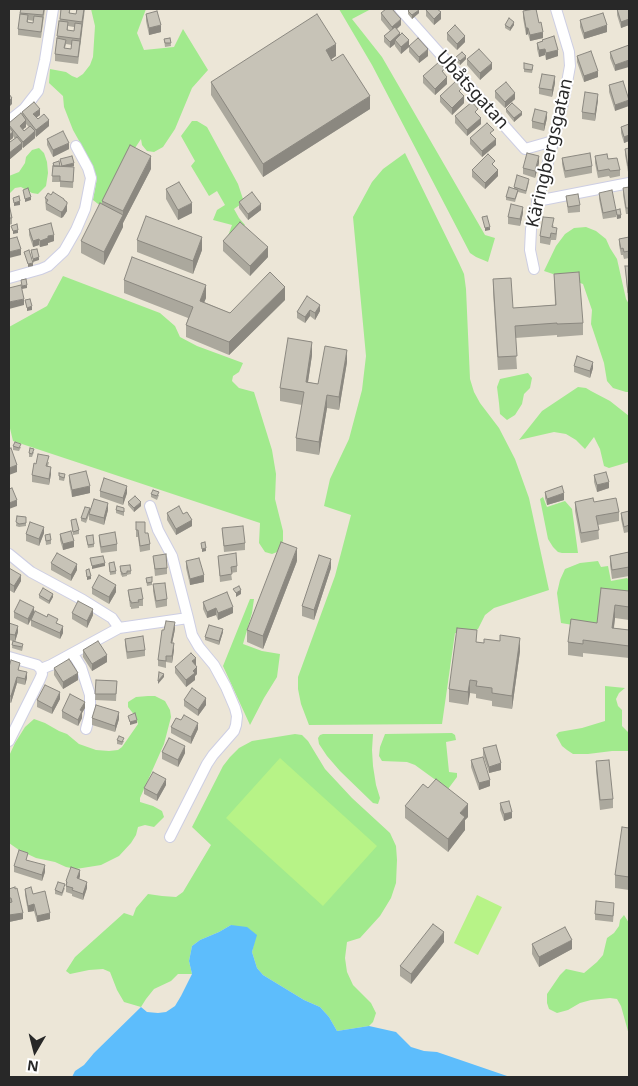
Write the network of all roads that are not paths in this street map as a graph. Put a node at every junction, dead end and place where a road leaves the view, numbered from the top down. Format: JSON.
{"nodes":[{"id":1,"x":53,"y":9,"type":"edge"},
{"id":2,"x":400,"y":9,"type":"edge"},
{"id":3,"x":556,"y":9,"type":"edge"},
{"id":4,"x":9,"y":121,"type":"edge"},
{"id":5,"x":553,"y":141,"type":"junction"},
{"id":6,"x":76,"y":146,"type":"dead end"},
{"id":7,"x":629,"y":183,"type":"edge"},
{"id":8,"x":537,"y":201,"type":"junction"},
{"id":9,"x":534,"y":269,"type":"dead end"},
{"id":10,"x":9,"y":278,"type":"edge"},
{"id":11,"x":150,"y":506,"type":"dead end"},
{"id":12,"x":9,"y":554,"type":"edge"},
{"id":13,"x":188,"y":618,"type":"junction"},
{"id":14,"x":119,"y":628,"type":"junction"},
{"id":15,"x":73,"y":654,"type":"junction"},
{"id":16,"x":9,"y":656,"type":"edge"},
{"id":17,"x":41,"y":669,"type":"junction"},
{"id":18,"x":86,"y":729,"type":"dead end"},
{"id":19,"x":9,"y":741,"type":"edge"},
{"id":20,"x":170,"y":837,"type":"dead end"}],
"edges":[{"from":1,"to":4,"type":"street"},
{"from":2,"to":5,"type":"street","name":"Ubåtsgatan"},
{"from":3,"to":5,"type":"street","name":"Käringbergsgatan"},
{"from":5,"to":8,"type":"street","name":"Käringbergsgatan"},
{"from":6,"to":10,"type":"street"},
{"from":7,"to":8,"type":"street"},
{"from":8,"to":9,"type":"street","name":"Käringbergsgatan"},
{"from":11,"to":13,"type":"street"},
{"from":12,"to":14,"type":"street"},
{"from":13,"to":14,"type":"street"},
{"from":13,"to":20,"type":"street"},
{"from":14,"to":15,"type":"street"},
{"from":15,"to":17,"type":"street"},
{"from":15,"to":18,"type":"street"},
{"from":16,"to":17,"type":"street"},
{"from":17,"to":19,"type":"street"}]}
